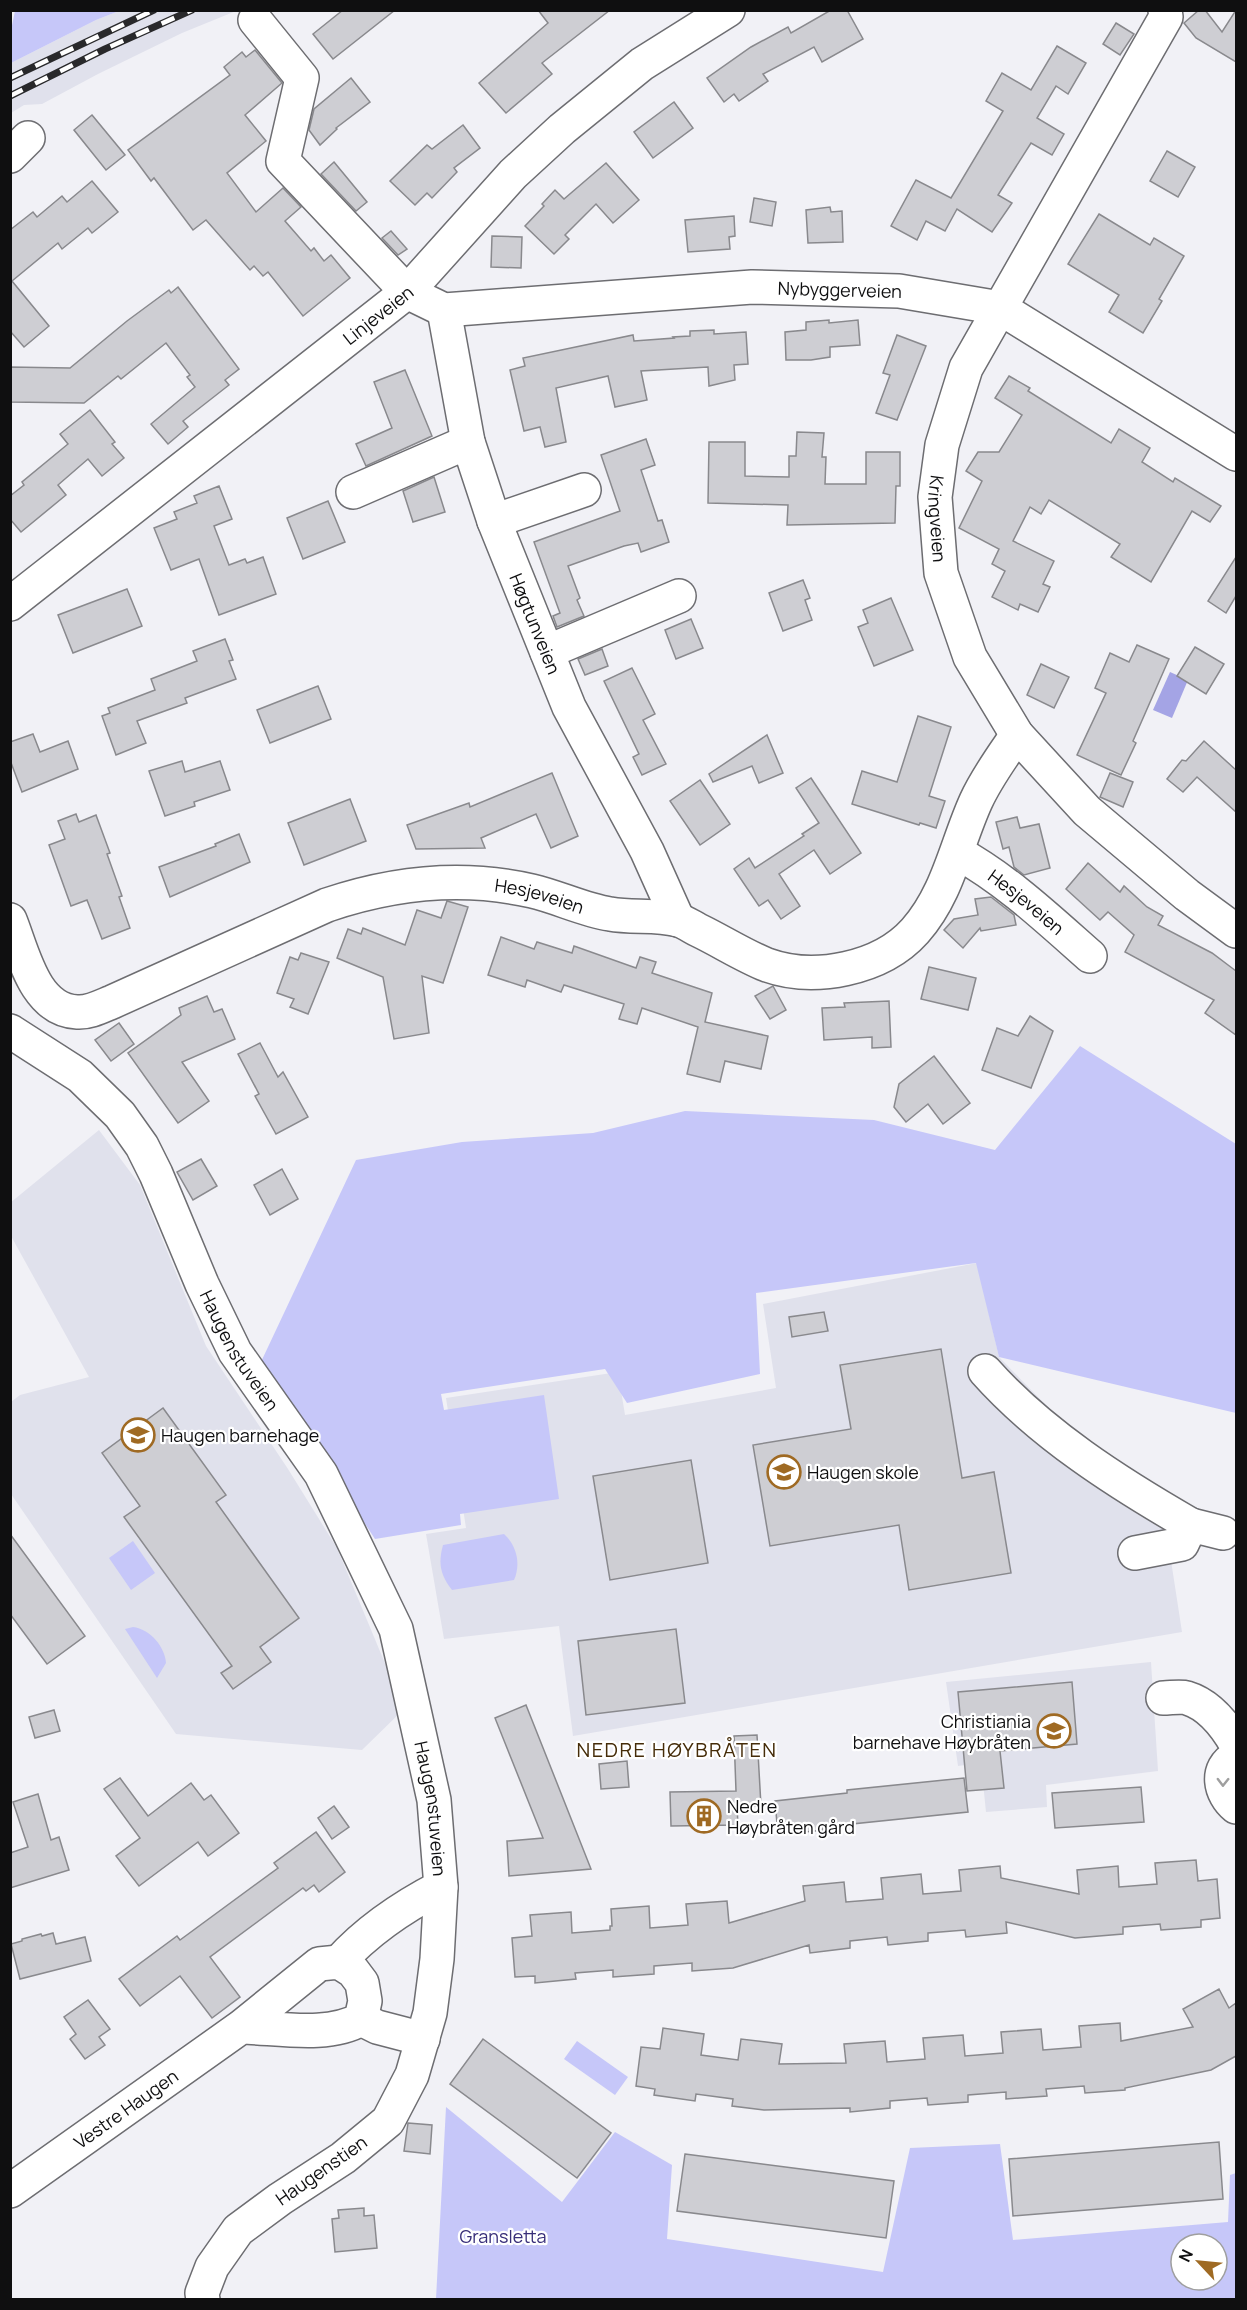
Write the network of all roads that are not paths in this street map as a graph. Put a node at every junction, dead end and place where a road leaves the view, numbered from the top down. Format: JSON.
{"nodes":[{"id":1,"x":728,"y":10,"type":"edge"},
{"id":2,"x":1165,"y":10,"type":"edge"},
{"id":3,"x":255,"y":20,"type":"dead end"},
{"id":4,"x":407,"y":292,"type":"junction"},
{"id":5,"x":1000,"y":308,"type":"junction"},
{"id":6,"x":444,"y":310,"type":"junction"},
{"id":7,"x":468,"y":442,"type":"junction"},
{"id":8,"x":1236,"y":454,"type":"edge"},
{"id":9,"x":584,"y":490,"type":"dead end"},
{"id":10,"x":353,"y":492,"type":"dead end"},
{"id":11,"x":494,"y":521,"type":"junction"},
{"id":12,"x":679,"y":596,"type":"dead end"},
{"id":13,"x":10,"y":604,"type":"edge"},
{"id":14,"x":547,"y":652,"type":"junction"},
{"id":15,"x":1017,"y":735,"type":"junction"},
{"id":16,"x":958,"y":853,"type":"junction"},
{"id":17,"x":10,"y":920,"type":"edge"},
{"id":18,"x":678,"y":920,"type":"junction"},
{"id":19,"x":1236,"y":931,"type":"edge"},
{"id":20,"x":1090,"y":956,"type":"dead end"},
{"id":21,"x":10,"y":1031,"type":"edge"},
{"id":22,"x":985,"y":1371,"type":"dead end"},
{"id":23,"x":1191,"y":1525,"type":"junction"},
{"id":24,"x":1223,"y":1533,"type":"dead end"},
{"id":25,"x":1135,"y":1553,"type":"dead end"},
{"id":26,"x":1163,"y":1698,"type":"dead end"},
{"id":27,"x":1236,"y":1744,"type":"edge"},
{"id":28,"x":1236,"y":1757,"type":"edge"},
{"id":29,"x":1236,"y":1807,"type":"edge"},
{"id":30,"x":441,"y":1887,"type":"junction"},
{"id":31,"x":339,"y":1962,"type":"junction"},
{"id":32,"x":241,"y":2027,"type":"junction"},
{"id":33,"x":369,"y":2032,"type":"junction"},
{"id":34,"x":423,"y":2039,"type":"junction"},
{"id":35,"x":10,"y":2191,"type":"edge"},
{"id":36,"x":202,"y":2300,"type":"edge"}],
"edges":[{"from":1,"to":4,"type":"street","name":"Linjeveien"},
{"from":2,"to":5,"type":"street","name":"Kringveien"},
{"from":3,"to":4,"type":"street"},
{"from":4,"to":6,"type":"street"},
{"from":4,"to":13,"type":"street","name":"Linjeveien"},
{"from":5,"to":6,"type":"street","name":"Nybyggerveien"},
{"from":5,"to":8,"type":"street","name":"Nybyggerveien"},
{"from":5,"to":15,"type":"street","name":"Kringveien"},
{"from":6,"to":7,"type":"street","name":"Høgtunveien"},
{"from":7,"to":10,"type":"street"},
{"from":7,"to":11,"type":"street","name":"Høgtunveien"},
{"from":9,"to":11,"type":"street"},
{"from":11,"to":14,"type":"street","name":"Høgtunveien"},
{"from":12,"to":14,"type":"street"},
{"from":14,"to":18,"type":"street","name":"Høgtunveien"},
{"from":15,"to":16,"type":"street","name":"Hesjeveien"},
{"from":15,"to":19,"type":"street","name":"Kringveien"},
{"from":16,"to":18,"type":"street","name":"Hesjeveien"},
{"from":16,"to":20,"type":"street","name":"Hesjeveien"},
{"from":17,"to":18,"type":"street","name":"Hesjeveien"},
{"from":21,"to":30,"type":"street","name":"Haugenstuveien"},
{"from":22,"to":23,"type":"street"},
{"from":23,"to":24,"type":"street"},
{"from":23,"to":25,"type":"street"},
{"from":26,"to":27,"type":"street"},
{"from":28,"to":29,"type":"street","one_way":true},
{"from":30,"to":31,"type":"street"},
{"from":30,"to":34,"type":"street","name":"Haugenstien"},
{"from":31,"to":32,"type":"street","name":"Vestre Haugen"},
{"from":31,"to":33,"type":"street"},
{"from":32,"to":33,"type":"street"},
{"from":32,"to":35,"type":"street","name":"Vestre Haugen"},
{"from":33,"to":34,"type":"street"},
{"from":34,"to":36,"type":"street","name":"Haugenstien"}]}
